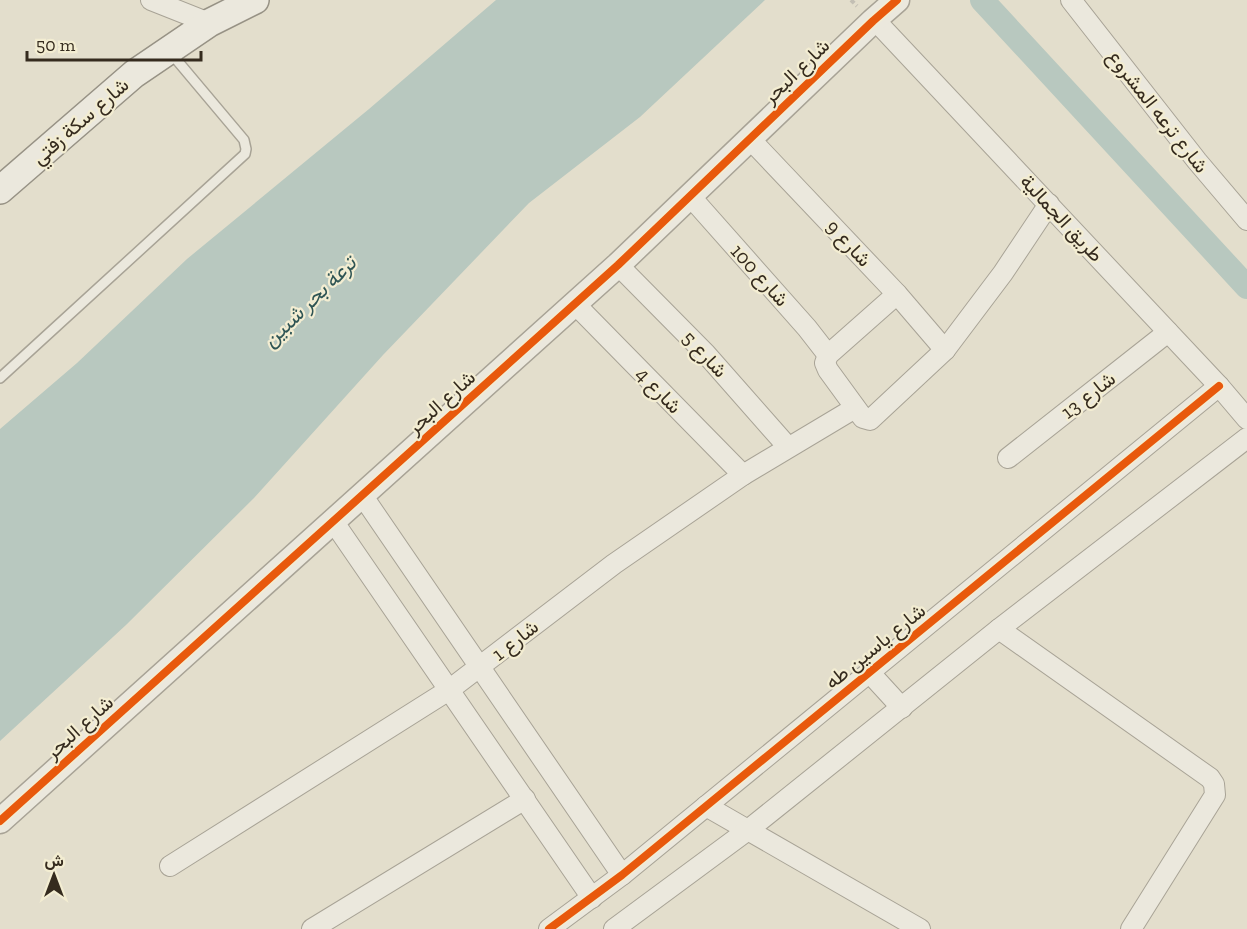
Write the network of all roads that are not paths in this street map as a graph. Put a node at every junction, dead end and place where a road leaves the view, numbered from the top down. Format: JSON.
{"nodes":[{"id":1,"x":151,"y":0,"type":"edge"},
{"id":2,"x":255,"y":0,"type":"edge"},
{"id":3,"x":897,"y":0,"type":"edge"},
{"id":4,"x":1071,"y":0,"type":"edge"},
{"id":5,"x":874,"y":19,"type":"junction"},
{"id":6,"x":209,"y":23,"type":"junction"},
{"id":7,"x":169,"y":50,"type":"junction"},
{"id":8,"x":750,"y":139,"type":"junction"},
{"id":9,"x":6,"y":178,"type":"edge"},
{"id":10,"x":690,"y":196,"type":"junction"},
{"id":11,"x":1049,"y":204,"type":"junction"},
{"id":12,"x":1247,"y":220,"type":"edge"},
{"id":13,"x":618,"y":265,"type":"junction"},
{"id":14,"x":897,"y":294,"type":"junction"},
{"id":15,"x":575,"y":304,"type":"junction"},
{"id":16,"x":1168,"y":332,"type":"junction"},
{"id":17,"x":945,"y":350,"type":"junction"},
{"id":18,"x":828,"y":355,"type":"junction"},
{"id":19,"x":0,"y":378,"type":"edge"},
{"id":20,"x":1223,"y":391,"type":"junction"},
{"id":21,"x":855,"y":408,"type":"junction"},
{"id":22,"x":1247,"y":419,"type":"edge"},
{"id":23,"x":1247,"y":438,"type":"edge"},
{"id":24,"x":788,"y":447,"type":"junction"},
{"id":25,"x":1008,"y":458,"type":"dead end"},
{"id":26,"x":742,"y":475,"type":"junction"},
{"id":27,"x":362,"y":495,"type":"junction"},
{"id":28,"x":333,"y":521,"type":"junction"},
{"id":29,"x":999,"y":629,"type":"junction"},
{"id":30,"x":478,"y":669,"type":"junction"},
{"id":31,"x":869,"y":672,"type":"junction"},
{"id":32,"x":452,"y":687,"type":"junction"},
{"id":33,"x":902,"y":708,"type":"junction"},
{"id":34,"x":525,"y":799,"type":"junction"},
{"id":35,"x":706,"y":806,"type":"junction"},
{"id":36,"x":0,"y":821,"type":"edge"},
{"id":37,"x":748,"y":830,"type":"junction"},
{"id":38,"x":170,"y":866,"type":"dead end"},
{"id":39,"x":622,"y":875,"type":"junction"},
{"id":40,"x":592,"y":898,"type":"junction"},
{"id":41,"x":312,"y":929,"type":"edge"},
{"id":42,"x":549,"y":929,"type":"edge"},
{"id":43,"x":614,"y":929,"type":"edge"},
{"id":44,"x":920,"y":929,"type":"edge"},
{"id":45,"x":1131,"y":929,"type":"edge"}],
"edges":[{"from":1,"to":6,"type":"street"},
{"from":2,"to":6,"type":"main road","name":"شارع سكة زفتي"},
{"from":3,"to":5,"type":"street","name":"شارع البحر"},
{"from":4,"to":12,"type":"street","name":"شارع ترعه المشروع"},
{"from":5,"to":8,"type":"street","name":"شارع البحر"},
{"from":5,"to":11,"type":"street","name":"طريق الجمالية"},
{"from":6,"to":7,"type":"main road","name":"شارع سكة زفتي"},
{"from":7,"to":9,"type":"main road","name":"شارع سكة زفتي"},
{"from":7,"to":19,"type":"lane"},
{"from":8,"to":10,"type":"street","name":"شارع البحر"},
{"from":8,"to":14,"type":"street","name":"شارع 9"},
{"from":10,"to":13,"type":"street","name":"شارع البحر"},
{"from":10,"to":18,"type":"street","name":"شارع 100"},
{"from":11,"to":16,"type":"street","name":"طريق الجمالية"},
{"from":11,"to":17,"type":"street"},
{"from":13,"to":15,"type":"street","name":"شارع البحر"},
{"from":13,"to":24,"type":"street","name":"شارع 5"},
{"from":14,"to":17,"type":"street","name":"شارع 9"},
{"from":14,"to":18,"type":"street"},
{"from":15,"to":26,"type":"street","name":"شارع 4"},
{"from":15,"to":27,"type":"street","name":"شارع البحر"},
{"from":16,"to":20,"type":"street","name":"طريق الجمالية"},
{"from":16,"to":25,"type":"street","name":"شارع 13"},
{"from":17,"to":21,"type":"street"},
{"from":18,"to":21,"type":"street"},
{"from":20,"to":22,"type":"street","name":"طريق الجمالية"},
{"from":20,"to":31,"type":"street","name":"شارع ياسين طه"},
{"from":21,"to":24,"type":"street","name":"شارع 1"},
{"from":23,"to":29,"type":"street"},
{"from":24,"to":26,"type":"street","name":"شارع 1"},
{"from":26,"to":30,"type":"street","name":"شارع 1"},
{"from":27,"to":28,"type":"street","name":"شارع البحر"},
{"from":27,"to":30,"type":"street"},
{"from":28,"to":32,"type":"street"},
{"from":28,"to":36,"type":"street","name":"شارع البحر"},
{"from":29,"to":33,"type":"street"},
{"from":29,"to":45,"type":"street"},
{"from":30,"to":32,"type":"street","name":"شارع 1"},
{"from":30,"to":39,"type":"street"},
{"from":31,"to":33,"type":"street"},
{"from":31,"to":35,"type":"street","name":"شارع ياسين طه"},
{"from":32,"to":34,"type":"street"},
{"from":32,"to":38,"type":"street","name":"شارع 1"},
{"from":33,"to":37,"type":"street"},
{"from":34,"to":40,"type":"street"},
{"from":34,"to":41,"type":"street"},
{"from":35,"to":37,"type":"street"},
{"from":35,"to":39,"type":"street","name":"شارع ياسين طه"},
{"from":37,"to":43,"type":"street"},
{"from":37,"to":44,"type":"street"},
{"from":39,"to":40,"type":"street","name":"شارع ياسين طه"},
{"from":40,"to":42,"type":"street","name":"شارع ياسين طه"}]}
